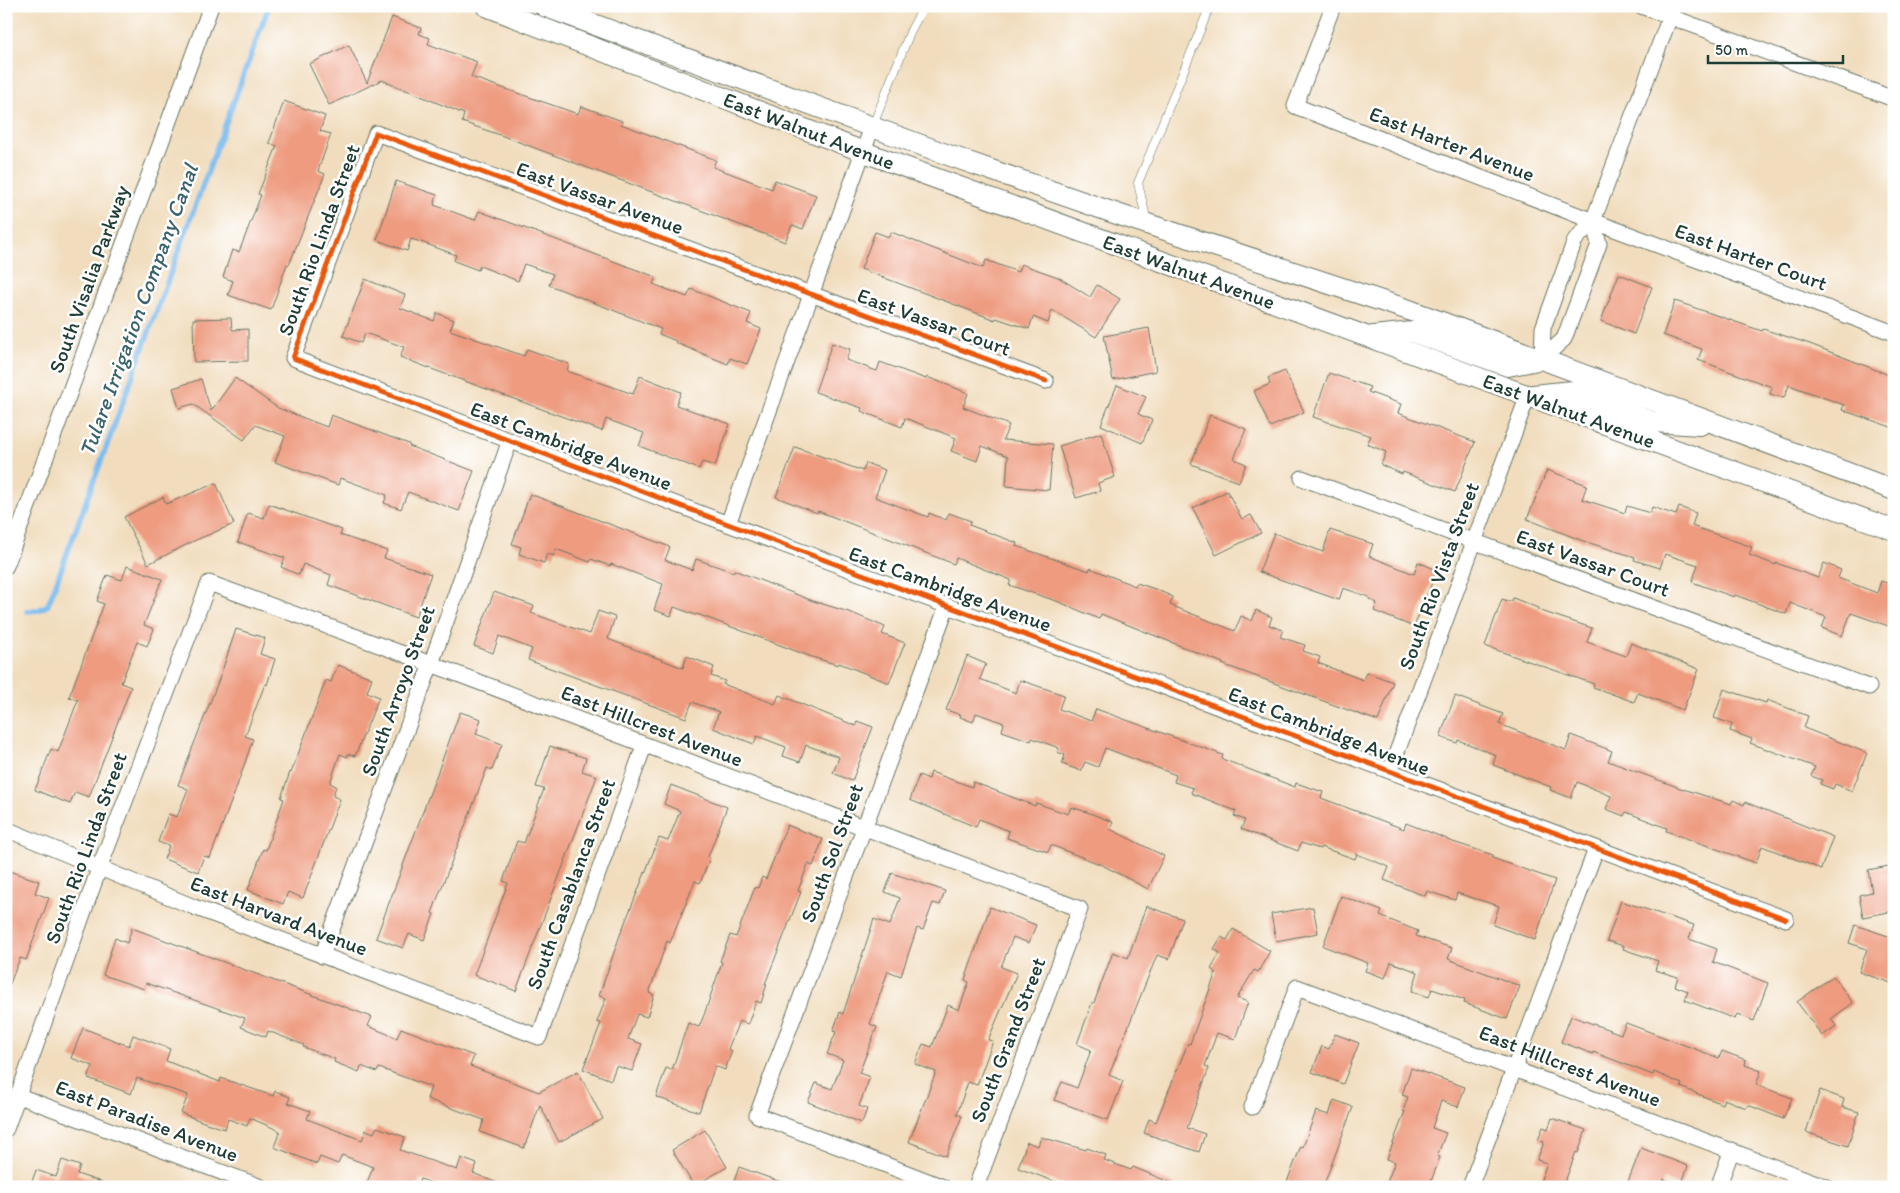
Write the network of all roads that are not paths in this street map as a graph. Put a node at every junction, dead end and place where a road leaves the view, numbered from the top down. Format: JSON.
{"nodes":[{"id":1,"x":211,"y":6,"type":"edge"},
{"id":2,"x":486,"y":6,"type":"edge"},
{"id":3,"x":544,"y":6,"type":"edge"},
{"id":4,"x":924,"y":6,"type":"edge"},
{"id":5,"x":1210,"y":6,"type":"edge"},
{"id":6,"x":1333,"y":6,"type":"edge"},
{"id":7,"x":1641,"y":6,"type":"edge"},
{"id":8,"x":1672,"y":12,"type":"edge"},
{"id":9,"x":1894,"y":99,"type":"edge"},
{"id":10,"x":872,"y":127,"type":"junction"},
{"id":11,"x":376,"y":133,"type":"joint"},
{"id":12,"x":864,"y":152,"type":"junction"},
{"id":13,"x":1593,"y":220,"type":"junction"},
{"id":14,"x":1147,"y":224,"type":"junction"},
{"id":15,"x":1140,"y":254,"type":"junction"},
{"id":16,"x":812,"y":294,"type":"junction"},
{"id":17,"x":1894,"y":332,"type":"edge"},
{"id":18,"x":1366,"y":336,"type":"junction"},
{"id":19,"x":293,"y":358,"type":"joint"},
{"id":20,"x":1542,"y":359,"type":"junction"},
{"id":21,"x":1046,"y":380,"type":"dead end"},
{"id":22,"x":1528,"y":395,"type":"junction"},
{"id":23,"x":1723,"y":426,"type":"junction"},
{"id":24,"x":510,"y":440,"type":"junction"},
{"id":25,"x":1302,"y":478,"type":"dead end"},
{"id":26,"x":1894,"y":490,"type":"edge"},
{"id":27,"x":728,"y":524,"type":"junction"},
{"id":28,"x":1894,"y":530,"type":"edge"},
{"id":29,"x":1475,"y":542,"type":"junction"},
{"id":30,"x":6,"y":566,"type":"edge"},
{"id":31,"x":209,"y":583,"type":"joint"},
{"id":32,"x":947,"y":606,"type":"junction"},
{"id":33,"x":431,"y":664,"type":"junction"},
{"id":34,"x":1869,"y":687,"type":"dead end"},
{"id":35,"x":644,"y":746,"type":"junction"},
{"id":36,"x":1390,"y":771,"type":"junction"},
{"id":37,"x":865,"y":828,"type":"junction"},
{"id":38,"x":6,"y":829,"type":"edge"},
{"id":39,"x":1596,"y":849,"type":"junction"},
{"id":40,"x":99,"y":869,"type":"junction"},
{"id":41,"x":1080,"y":909,"type":"joint"},
{"id":42,"x":1786,"y":919,"type":"dead end"},
{"id":43,"x":322,"y":956,"type":"junction"},
{"id":44,"x":539,"y":1036,"type":"joint"},
{"id":45,"x":1514,"y":1068,"type":"junction"},
{"id":46,"x":19,"y":1096,"type":"junction"},
{"id":47,"x":1252,"y":1107,"type":"dead end"},
{"id":48,"x":6,"y":1129,"type":"edge"},
{"id":49,"x":1732,"y":1150,"type":"junction"},
{"id":50,"x":261,"y":1187,"type":"edge"},
{"id":51,"x":943,"y":1187,"type":"edge"},
{"id":52,"x":976,"y":1187,"type":"edge"},
{"id":53,"x":1470,"y":1187,"type":"edge"},
{"id":54,"x":1718,"y":1187,"type":"edge"},
{"id":55,"x":1828,"y":1187,"type":"edge"}],
"edges":[{"from":1,"to":30,"type":"street","name":"South Visalia Parkway"},
{"from":2,"to":12,"type":"main road","name":"East Walnut Avenue"},
{"from":3,"to":10,"type":"main road","name":"East Walnut Avenue"},
{"from":4,"to":10,"type":"lane"},
{"from":5,"to":14,"type":"lane"},
{"from":6,"to":13,"type":"street","name":"East Harter Avenue"},
{"from":7,"to":8,"type":"street"},
{"from":8,"to":9,"type":"street"},
{"from":8,"to":13,"type":"street"},
{"from":10,"to":12,"type":"street"},
{"from":10,"to":14,"type":"main road","name":"East Walnut Avenue"},
{"from":11,"to":16,"type":"street","name":"East Vassar Avenue"},
{"from":11,"to":19,"type":"street","name":"South Rio Linda Street"},
{"from":12,"to":15,"type":"main road","name":"East Walnut Avenue"},
{"from":12,"to":16,"type":"street"},
{"from":13,"to":17,"type":"street","name":"East Harter Court"},
{"from":13,"to":20,"type":"street"},
{"from":13,"to":20,"type":"street"},
{"from":14,"to":15,"type":"main road"},
{"from":14,"to":20,"type":"main road","name":"East Walnut Avenue"},
{"from":15,"to":18,"type":"main road","name":"East Walnut Avenue"},
{"from":16,"to":21,"type":"street","name":"East Vassar Court"},
{"from":16,"to":27,"type":"street"},
{"from":18,"to":20,"type":"main road"},
{"from":18,"to":22,"type":"main road","name":"East Walnut Avenue"},
{"from":19,"to":24,"type":"street","name":"East Cambridge Avenue"},
{"from":20,"to":23,"type":"main road","name":"East Walnut Avenue"},
{"from":22,"to":23,"type":"main road"},
{"from":22,"to":28,"type":"main road","name":"East Walnut Avenue"},
{"from":22,"to":29,"type":"street","name":"South Rio Vista Street"},
{"from":23,"to":26,"type":"main road","name":"East Walnut Avenue"},
{"from":24,"to":27,"type":"street","name":"East Cambridge Avenue"},
{"from":24,"to":33,"type":"street","name":"South Arroyo Street"},
{"from":25,"to":29,"type":"street","name":"East Vassar Court"},
{"from":27,"to":32,"type":"street","name":"East Cambridge Avenue"},
{"from":29,"to":34,"type":"street","name":"East Vassar Court"},
{"from":29,"to":36,"type":"street","name":"South Rio Vista Street"},
{"from":31,"to":33,"type":"street","name":"East Hillcrest Avenue"},
{"from":31,"to":40,"type":"street","name":"South Rio Linda Street"},
{"from":32,"to":36,"type":"street","name":"East Cambridge Avenue"},
{"from":32,"to":37,"type":"street","name":"South Sol Street"},
{"from":33,"to":35,"type":"street","name":"East Hillcrest Avenue"},
{"from":33,"to":43,"type":"street","name":"South Arroyo Street"},
{"from":35,"to":37,"type":"street","name":"East Hillcrest Avenue"},
{"from":35,"to":44,"type":"street","name":"South Casablanca Street"},
{"from":36,"to":39,"type":"street","name":"East Cambridge Avenue"},
{"from":37,"to":41,"type":"street","name":"East Hillcrest Avenue"},
{"from":37,"to":51,"type":"street","name":"South Sol Street"},
{"from":38,"to":40,"type":"street","name":"East Harvard Avenue"},
{"from":39,"to":42,"type":"street","name":"East Cambridge Avenue"},
{"from":39,"to":45,"type":"street"},
{"from":40,"to":43,"type":"street","name":"East Harvard Avenue"},
{"from":40,"to":46,"type":"street","name":"South Rio Linda Street"},
{"from":41,"to":52,"type":"street","name":"South Grand Street"},
{"from":43,"to":44,"type":"street","name":"East Harvard Avenue"},
{"from":45,"to":47,"type":"street","name":"East Hillcrest Avenue"},
{"from":45,"to":49,"type":"street","name":"East Hillcrest Avenue"},
{"from":45,"to":53,"type":"street"},
{"from":46,"to":48,"type":"street","name":"South Rio Linda Street"},
{"from":46,"to":50,"type":"street","name":"East Paradise Avenue"},
{"from":49,"to":54,"type":"street"},
{"from":49,"to":55,"type":"street","name":"East Hillcrest Avenue"}]}
